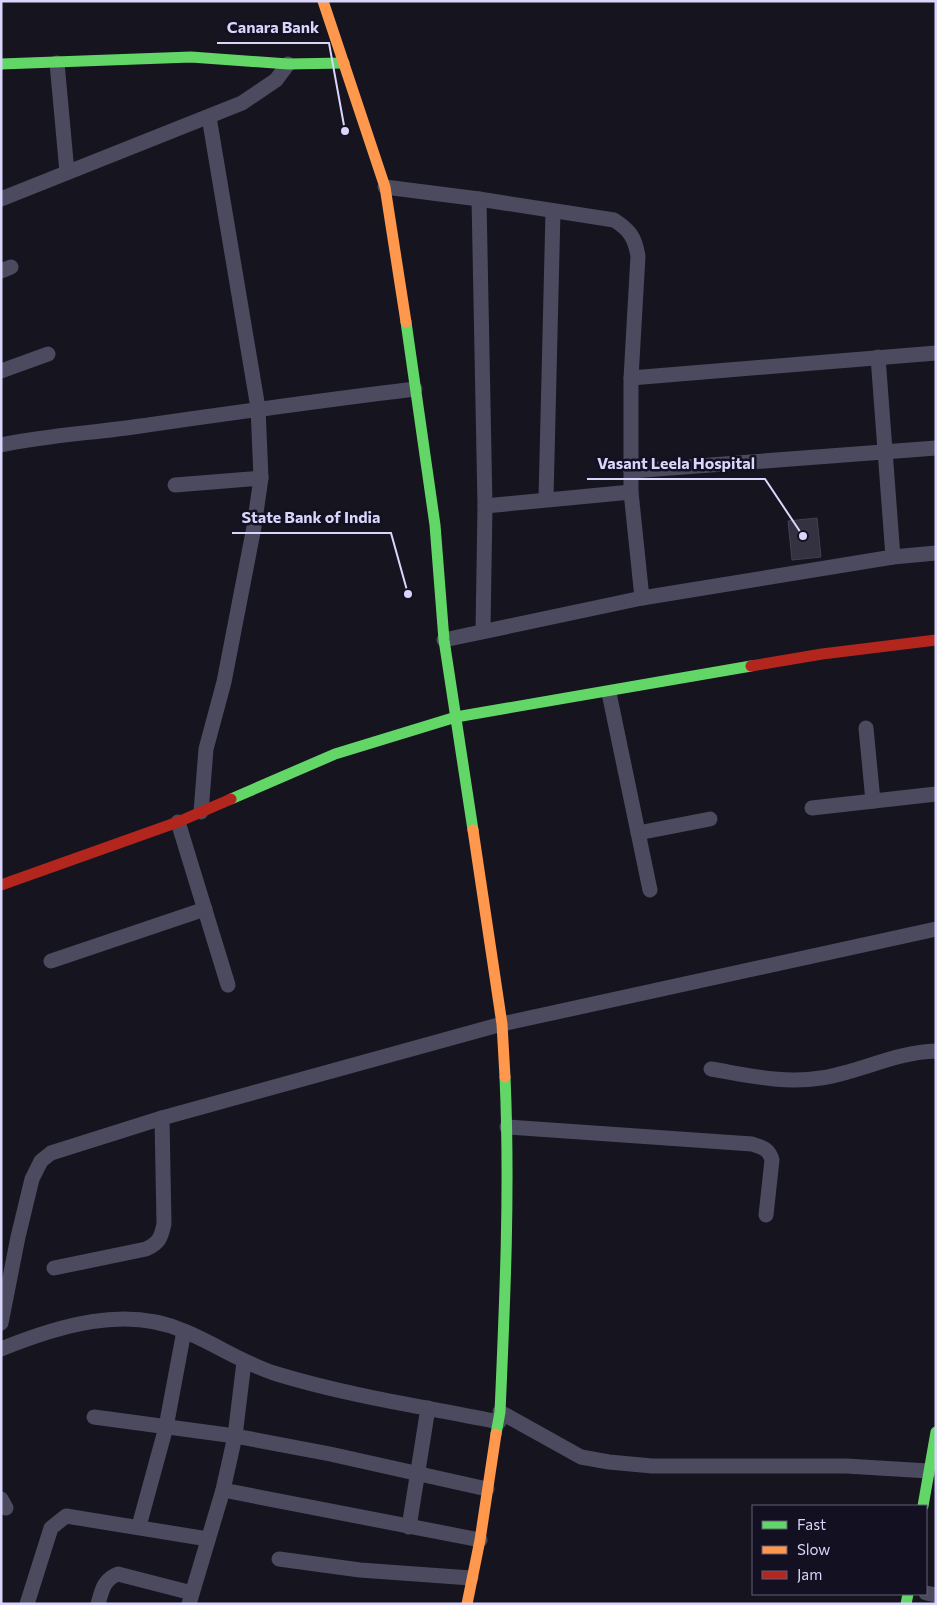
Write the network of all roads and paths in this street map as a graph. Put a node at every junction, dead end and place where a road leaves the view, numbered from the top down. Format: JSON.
{"nodes":[{"id":1,"x":323,"y":1,"type":"edge"},
{"id":2,"x":57,"y":63,"type":"junction"},
{"id":3,"x":344,"y":63,"type":"junction"},
{"id":4,"x":1,"y":64,"type":"edge"},
{"id":5,"x":288,"y":64,"type":"junction"},
{"id":6,"x":209,"y":117,"type":"junction"},
{"id":7,"x":67,"y":172,"type":"junction"},
{"id":8,"x":385,"y":187,"type":"junction"},
{"id":9,"x":1,"y":199,"type":"edge"},
{"id":10,"x":479,"y":199,"type":"junction"},
{"id":11,"x":552,"y":211,"type":"junction"},
{"id":12,"x":936,"y":352,"type":"edge"},
{"id":13,"x":48,"y":354,"type":"dead end"},
{"id":14,"x":878,"y":357,"type":"junction"},
{"id":15,"x":1,"y":371,"type":"edge"},
{"id":16,"x":631,"y":378,"type":"junction"},
{"id":17,"x":415,"y":389,"type":"junction"},
{"id":18,"x":258,"y":408,"type":"junction"},
{"id":19,"x":1,"y":445,"type":"edge"},
{"id":20,"x":936,"y":448,"type":"edge"},
{"id":21,"x":885,"y":452,"type":"junction"},
{"id":22,"x":631,"y":471,"type":"junction"},
{"id":23,"x":261,"y":478,"type":"junction"},
{"id":24,"x":175,"y":485,"type":"dead end"},
{"id":25,"x":632,"y":492,"type":"junction"},
{"id":26,"x":546,"y":499,"type":"junction"},
{"id":27,"x":485,"y":506,"type":"junction"},
{"id":28,"x":936,"y":553,"type":"edge"},
{"id":29,"x":893,"y":557,"type":"junction"},
{"id":30,"x":642,"y":598,"type":"junction"},
{"id":31,"x":483,"y":631,"type":"junction"},
{"id":32,"x":444,"y":640,"type":"junction"},
{"id":33,"x":936,"y":640,"type":"edge"},
{"id":34,"x":609,"y":693,"type":"junction"},
{"id":35,"x":456,"y":718,"type":"junction"},
{"id":36,"x":866,"y":728,"type":"dead end"},
{"id":37,"x":936,"y":794,"type":"edge"},
{"id":38,"x":873,"y":801,"type":"junction"},
{"id":39,"x":812,"y":808,"type":"dead end"},
{"id":40,"x":201,"y":812,"type":"junction"},
{"id":41,"x":710,"y":819,"type":"dead end"},
{"id":42,"x":178,"y":822,"type":"junction"},
{"id":43,"x":638,"y":833,"type":"junction"},
{"id":44,"x":1,"y":885,"type":"edge"},
{"id":45,"x":650,"y":890,"type":"dead end"},
{"id":46,"x":205,"y":909,"type":"junction"},
{"id":47,"x":936,"y":929,"type":"edge"},
{"id":48,"x":51,"y":960,"type":"dead end"},
{"id":49,"x":228,"y":985,"type":"dead end"},
{"id":50,"x":502,"y":1024,"type":"junction"},
{"id":51,"x":936,"y":1050,"type":"edge"},
{"id":52,"x":711,"y":1069,"type":"dead end"},
{"id":53,"x":162,"y":1118,"type":"junction"},
{"id":54,"x":507,"y":1127,"type":"junction"},
{"id":55,"x":766,"y":1215,"type":"dead end"},
{"id":56,"x":54,"y":1268,"type":"dead end"},
{"id":57,"x":1,"y":1323,"type":"edge"},
{"id":58,"x":184,"y":1331,"type":"junction"},
{"id":59,"x":1,"y":1349,"type":"edge"},
{"id":60,"x":244,"y":1362,"type":"junction"},
{"id":61,"x":428,"y":1408,"type":"junction"},
{"id":62,"x":94,"y":1416,"type":"dead end"},
{"id":63,"x":500,"y":1417,"type":"junction"},
{"id":64,"x":166,"y":1427,"type":"junction"},
{"id":65,"x":936,"y":1432,"type":"edge"},
{"id":66,"x":235,"y":1436,"type":"junction"},
{"id":67,"x":932,"y":1467,"type":"edge"},
{"id":68,"x":418,"y":1473,"type":"junction"},
{"id":69,"x":487,"y":1489,"type":"junction"},
{"id":70,"x":223,"y":1490,"type":"junction"},
{"id":71,"x":923,"y":1505,"type":"edge"},
{"id":72,"x":139,"y":1526,"type":"junction"},
{"id":73,"x":409,"y":1527,"type":"junction"},
{"id":74,"x":208,"y":1539,"type":"junction"},
{"id":75,"x":480,"y":1540,"type":"junction"},
{"id":76,"x":280,"y":1559,"type":"dead end"},
{"id":77,"x":471,"y":1578,"type":"junction"},
{"id":78,"x":190,"y":1598,"type":"edge"},
{"id":79,"x":27,"y":1604,"type":"edge"},
{"id":80,"x":98,"y":1604,"type":"edge"},
{"id":81,"x":467,"y":1604,"type":"edge"}],
"edges":[{"from":1,"to":3,"type":"main road"},
{"from":2,"to":4,"type":"main road"},
{"from":2,"to":5,"type":"main road"},
{"from":2,"to":7,"type":"street"},
{"from":3,"to":5,"type":"main road"},
{"from":3,"to":8,"type":"main road"},
{"from":5,"to":6,"type":"street"},
{"from":6,"to":7,"type":"street"},
{"from":6,"to":18,"type":"street"},
{"from":7,"to":9,"type":"street"},
{"from":8,"to":10,"type":"street"},
{"from":8,"to":17,"type":"main road"},
{"from":10,"to":11,"type":"street"},
{"from":10,"to":27,"type":"street"},
{"from":11,"to":16,"type":"street"},
{"from":11,"to":26,"type":"street"},
{"from":12,"to":14,"type":"street"},
{"from":13,"to":15,"type":"street"},
{"from":14,"to":16,"type":"street"},
{"from":14,"to":21,"type":"street"},
{"from":16,"to":22,"type":"street"},
{"from":17,"to":18,"type":"street"},
{"from":17,"to":32,"type":"main road"},
{"from":18,"to":19,"type":"street"},
{"from":18,"to":23,"type":"street"},
{"from":20,"to":21,"type":"street"},
{"from":21,"to":22,"type":"street"},
{"from":21,"to":29,"type":"street"},
{"from":22,"to":25,"type":"street"},
{"from":23,"to":24,"type":"street"},
{"from":23,"to":40,"type":"street"},
{"from":25,"to":26,"type":"street"},
{"from":25,"to":30,"type":"street"},
{"from":26,"to":27,"type":"street"},
{"from":27,"to":31,"type":"street"},
{"from":28,"to":29,"type":"street"},
{"from":29,"to":30,"type":"street"},
{"from":30,"to":31,"type":"street"},
{"from":31,"to":32,"type":"street"},
{"from":32,"to":35,"type":"main road"},
{"from":33,"to":34,"type":"main road"},
{"from":34,"to":35,"type":"main road"},
{"from":34,"to":43,"type":"street"},
{"from":35,"to":40,"type":"main road"},
{"from":35,"to":50,"type":"main road"},
{"from":36,"to":38,"type":"street"},
{"from":37,"to":38,"type":"street"},
{"from":38,"to":39,"type":"street"},
{"from":40,"to":42,"type":"main road"},
{"from":41,"to":43,"type":"street"},
{"from":42,"to":44,"type":"main road"},
{"from":42,"to":46,"type":"street"},
{"from":43,"to":45,"type":"street"},
{"from":46,"to":48,"type":"street"},
{"from":46,"to":49,"type":"street"},
{"from":47,"to":50,"type":"street"},
{"from":50,"to":53,"type":"street"},
{"from":50,"to":54,"type":"main road"},
{"from":51,"to":52,"type":"street"},
{"from":53,"to":56,"type":"street"},
{"from":53,"to":57,"type":"street"},
{"from":54,"to":55,"type":"street"},
{"from":54,"to":63,"type":"main road"},
{"from":58,"to":59,"type":"street"},
{"from":58,"to":60,"type":"street"},
{"from":58,"to":64,"type":"street"},
{"from":60,"to":61,"type":"street"},
{"from":60,"to":66,"type":"street"},
{"from":61,"to":63,"type":"street"},
{"from":61,"to":68,"type":"street"},
{"from":62,"to":64,"type":"street"},
{"from":63,"to":67,"type":"street"},
{"from":63,"to":69,"type":"main road"},
{"from":64,"to":66,"type":"street"},
{"from":64,"to":72,"type":"street"},
{"from":65,"to":67,"type":"main road"},
{"from":66,"to":68,"type":"street"},
{"from":66,"to":70,"type":"street"},
{"from":67,"to":71,"type":"main road"},
{"from":68,"to":69,"type":"street"},
{"from":68,"to":73,"type":"street"},
{"from":69,"to":75,"type":"main road"},
{"from":70,"to":73,"type":"street"},
{"from":70,"to":74,"type":"street"},
{"from":72,"to":74,"type":"street"},
{"from":72,"to":79,"type":"street"},
{"from":73,"to":75,"type":"street"},
{"from":74,"to":78,"type":"street"},
{"from":75,"to":77,"type":"main road"},
{"from":76,"to":77,"type":"street"},
{"from":77,"to":81,"type":"main road"},
{"from":78,"to":80,"type":"street"}]}
